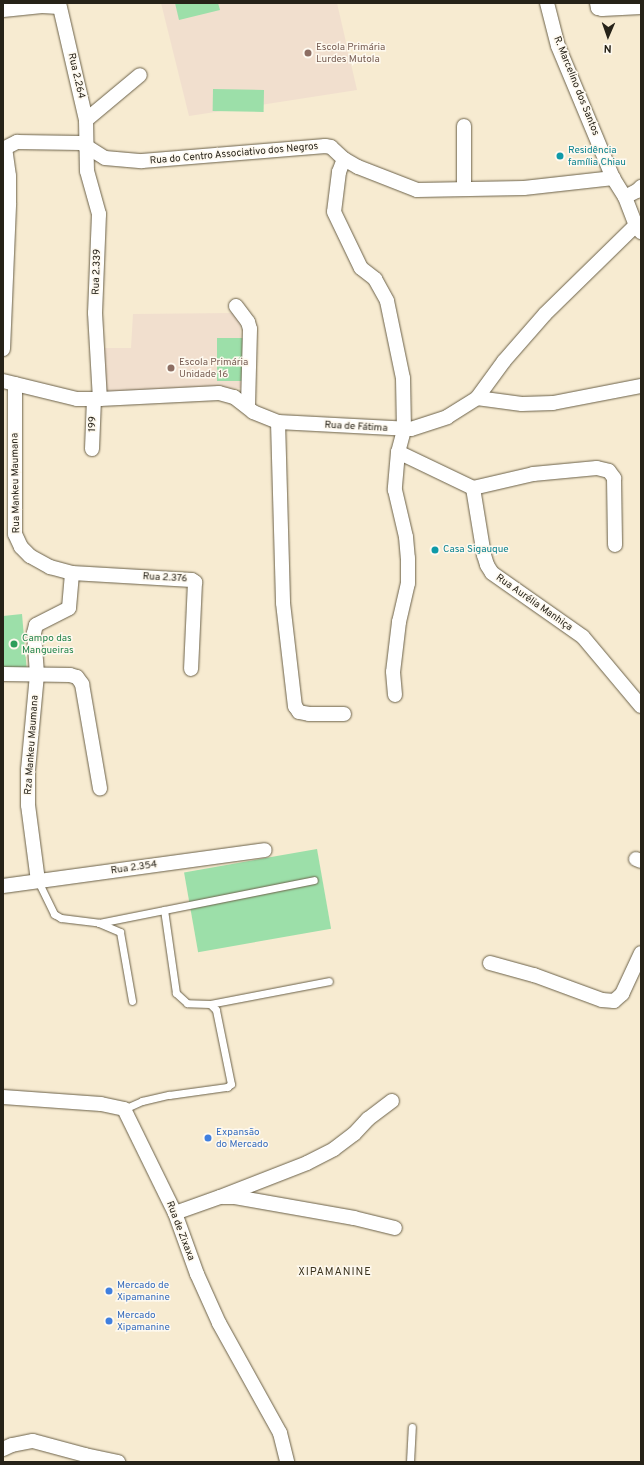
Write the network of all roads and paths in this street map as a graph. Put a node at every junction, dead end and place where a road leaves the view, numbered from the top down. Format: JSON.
{"nodes":[{"id":1,"x":546,"y":3,"type":"edge"},
{"id":2,"x":597,"y":3,"type":"edge"},
{"id":3,"x":59,"y":5,"type":"edge"},
{"id":4,"x":641,"y":7,"type":"edge"},
{"id":5,"x":3,"y":10,"type":"edge"},
{"id":6,"x":140,"y":75,"type":"dead end"},
{"id":7,"x":86,"y":120,"type":"junction"},
{"id":8,"x":464,"y":126,"type":"dead end"},
{"id":9,"x":86,"y":147,"type":"junction"},
{"id":10,"x":4,"y":149,"type":"edge"},
{"id":11,"x":344,"y":159,"type":"junction"},
{"id":12,"x":613,"y":178,"type":"junction"},
{"id":13,"x":641,"y":187,"type":"edge"},
{"id":14,"x":464,"y":189,"type":"junction"},
{"id":15,"x":625,"y":197,"type":"junction"},
{"id":16,"x":638,"y":228,"type":"edge"},
{"id":17,"x":236,"y":306,"type":"dead end"},
{"id":18,"x":3,"y":349,"type":"edge"},
{"id":19,"x":9,"y":383,"type":"edge"},
{"id":20,"x":641,"y":386,"type":"edge"},
{"id":21,"x":477,"y":398,"type":"junction"},
{"id":22,"x":97,"y":399,"type":"junction"},
{"id":23,"x":248,"y":407,"type":"junction"},
{"id":24,"x":278,"y":422,"type":"junction"},
{"id":25,"x":404,"y":430,"type":"junction"},
{"id":26,"x":92,"y":449,"type":"dead end"},
{"id":27,"x":398,"y":452,"type":"junction"},
{"id":28,"x":473,"y":488,"type":"junction"},
{"id":29,"x":615,"y":545,"type":"dead end"},
{"id":30,"x":72,"y":573,"type":"junction"},
{"id":31,"x":191,"y":669,"type":"dead end"},
{"id":32,"x":3,"y":674,"type":"edge"},
{"id":33,"x":37,"y":674,"type":"junction"},
{"id":34,"x":395,"y":695,"type":"dead end"},
{"id":35,"x":641,"y":706,"type":"edge"},
{"id":36,"x":344,"y":714,"type":"dead end"},
{"id":37,"x":100,"y":788,"type":"dead end"},
{"id":38,"x":265,"y":850,"type":"dead end"},
{"id":39,"x":314,"y":880,"type":"dead end"},
{"id":40,"x":38,"y":881,"type":"junction"},
{"id":41,"x":3,"y":886,"type":"edge"},
{"id":42,"x":164,"y":910,"type":"junction"},
{"id":43,"x":99,"y":923,"type":"junction"},
{"id":44,"x":640,"y":960,"type":"edge"},
{"id":45,"x":490,"y":963,"type":"dead end"},
{"id":46,"x":329,"y":981,"type":"dead end"},
{"id":47,"x":132,"y":1001,"type":"dead end"},
{"id":48,"x":210,"y":1004,"type":"junction"},
{"id":49,"x":3,"y":1097,"type":"edge"},
{"id":50,"x":392,"y":1102,"type":"dead end"},
{"id":51,"x":124,"y":1109,"type":"junction"},
{"id":52,"x":220,"y":1197,"type":"junction"},
{"id":53,"x":175,"y":1213,"type":"junction"},
{"id":54,"x":395,"y":1228,"type":"dead end"},
{"id":55,"x":412,"y":1426,"type":"dead end"},
{"id":56,"x":3,"y":1449,"type":"edge"},
{"id":57,"x":118,"y":1462,"type":"edge"},
{"id":58,"x":286,"y":1462,"type":"edge"},
{"id":59,"x":410,"y":1462,"type":"edge"}],
"edges":[{"from":1,"to":12,"type":"street","name":"R. Marcelino dos Santos"},
{"from":2,"to":4,"type":"street"},
{"from":3,"to":5,"type":"street"},
{"from":3,"to":7,"type":"street","name":"Rua 2.264"},
{"from":6,"to":7,"type":"street"},
{"from":7,"to":9,"type":"street","name":"Rua 2.264"},
{"from":8,"to":14,"type":"street"},
{"from":9,"to":10,"type":"street","name":"Rua do Centro Associativo dos Negros"},
{"from":9,"to":11,"type":"street","name":"Rua do Centro Associativo dos Negros"},
{"from":9,"to":22,"type":"street","name":"Rua 2.339"},
{"from":10,"to":18,"type":"street"},
{"from":11,"to":14,"type":"street","name":"Rua do Centro Associativo dos Negros"},
{"from":11,"to":25,"type":"street"},
{"from":12,"to":14,"type":"street","name":"Rua do Centro Associativo dos Negros"},
{"from":12,"to":15,"type":"street","name":"R. Marcelino dos Santos"},
{"from":13,"to":15,"type":"street"},
{"from":15,"to":16,"type":"street","name":"R. Marcelino dos Santos"},
{"from":16,"to":21,"type":"street","name":"Rua de Fátima"},
{"from":17,"to":23,"type":"street"},
{"from":19,"to":22,"type":"street","name":"Rua de Fátima"},
{"from":19,"to":30,"type":"street","name":"Rua Mankeu Maumana"},
{"from":20,"to":21,"type":"street"},
{"from":21,"to":25,"type":"street","name":"Rua de Fátima"},
{"from":22,"to":23,"type":"street","name":"Rua de Fátima"},
{"from":22,"to":26,"type":"street","name":"199","number":"199"},
{"from":23,"to":24,"type":"street","name":"Rua de Fátima"},
{"from":24,"to":25,"type":"street","name":"Rua de Fátima"},
{"from":24,"to":36,"type":"street"},
{"from":25,"to":27,"type":"street"},
{"from":27,"to":28,"type":"street"},
{"from":27,"to":34,"type":"street"},
{"from":28,"to":29,"type":"street"},
{"from":28,"to":35,"type":"street","name":"Rua Aurélia Manhiça"},
{"from":30,"to":31,"type":"street","name":"Rua 2.376"},
{"from":30,"to":33,"type":"street","name":"Rza Mankeu Maumana"},
{"from":32,"to":33,"type":"street"},
{"from":33,"to":37,"type":"street"},
{"from":33,"to":40,"type":"street","name":"Rza Mankeu Maumana"},
{"from":38,"to":40,"type":"street","name":"Rua 2.354"},
{"from":39,"to":42,"type":"lane"},
{"from":40,"to":41,"type":"street","name":"Rua 2.354"},
{"from":40,"to":43,"type":"lane","name":"Rza Mankeu Maumana"},
{"from":42,"to":43,"type":"lane"},
{"from":42,"to":48,"type":"lane"},
{"from":43,"to":47,"type":"lane","name":"Rza Mankeu Maumana"},
{"from":44,"to":45,"type":"street"},
{"from":46,"to":48,"type":"lane"},
{"from":48,"to":51,"type":"lane"},
{"from":49,"to":51,"type":"street"},
{"from":50,"to":52,"type":"street"},
{"from":51,"to":53,"type":"street","name":"Rua de Zixaxa"},
{"from":52,"to":53,"type":"street"},
{"from":52,"to":54,"type":"street"},
{"from":53,"to":58,"type":"street","name":"Rua de Zixaxa"},
{"from":55,"to":59,"type":"lane"},
{"from":56,"to":57,"type":"street"}]}
